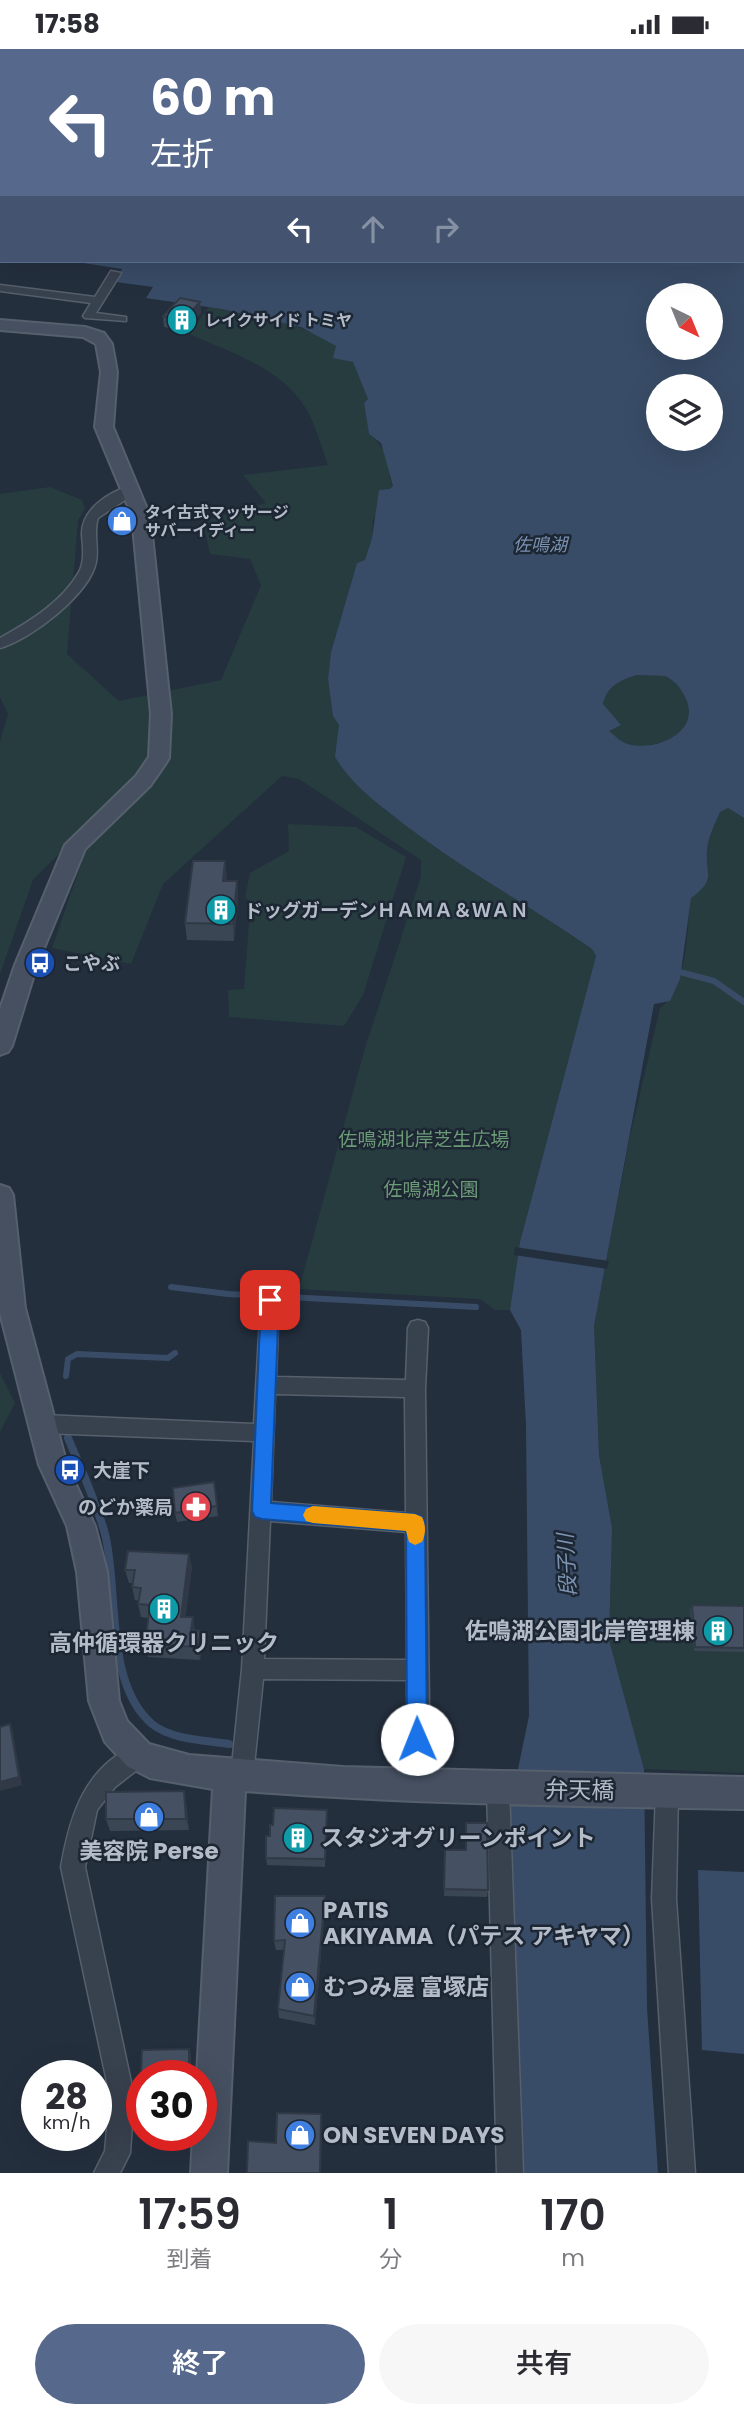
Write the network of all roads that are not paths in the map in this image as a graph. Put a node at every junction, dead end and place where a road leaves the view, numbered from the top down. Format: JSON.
{"nodes":[{"id":1,"x":115,"y":273,"type":"dead end"},
{"id":2,"x":0,"y":288,"type":"edge"},
{"id":3,"x":98,"y":301,"type":"junction"},
{"id":4,"x":122,"y":319,"type":"dead end"},
{"id":5,"x":0,"y":325,"type":"edge"},
{"id":6,"x":132,"y":489,"type":"junction"},
{"id":7,"x":0,"y":644,"type":"edge"},
{"id":8,"x":0,"y":1046,"type":"edge"},
{"id":9,"x":0,"y":1195,"type":"edge"},
{"id":10,"x":270,"y":1300,"type":"dead end"},
{"id":11,"x":418,"y":1328,"type":"dead end"},
{"id":12,"x":267,"y":1385,"type":"junction"},
{"id":13,"x":415,"y":1389,"type":"junction"},
{"id":14,"x":60,"y":1425,"type":"junction"},
{"id":15,"x":264,"y":1433,"type":"junction"},
{"id":16,"x":262,"y":1511,"type":"junction"},
{"id":17,"x":415,"y":1523,"type":"junction"},
{"id":18,"x":253,"y":1669,"type":"junction"},
{"id":19,"x":416,"y":1670,"type":"junction"},
{"id":20,"x":138,"y":1755,"type":"junction"},
{"id":21,"x":241,"y":1759,"type":"junction"},
{"id":22,"x":419,"y":1785,"type":"junction"},
{"id":23,"x":503,"y":1789,"type":"junction"},
{"id":24,"x":659,"y":1791,"type":"junction"},
{"id":25,"x":744,"y":1793,"type":"edge"},
{"id":26,"x":107,"y":2173,"type":"edge"},
{"id":27,"x":209,"y":2173,"type":"edge"},
{"id":28,"x":510,"y":2173,"type":"edge"},
{"id":29,"x":682,"y":2173,"type":"edge"}],
"edges":[{"from":1,"to":3,"type":"street"},
{"from":2,"to":3,"type":"street"},
{"from":3,"to":4,"type":"street"},
{"from":5,"to":6,"type":"street"},
{"from":6,"to":7,"type":"street"},
{"from":6,"to":8,"type":"street"},
{"from":9,"to":14,"type":"street"},
{"from":10,"to":12,"type":"street"},
{"from":11,"to":13,"type":"street"},
{"from":12,"to":13,"type":"street"},
{"from":12,"to":15,"type":"street"},
{"from":13,"to":17,"type":"street"},
{"from":14,"to":15,"type":"street"},
{"from":14,"to":20,"type":"street"},
{"from":15,"to":16,"type":"street"},
{"from":16,"to":17,"type":"street"},
{"from":16,"to":18,"type":"street"},
{"from":17,"to":19,"type":"street"},
{"from":18,"to":19,"type":"street"},
{"from":18,"to":21,"type":"street"},
{"from":19,"to":22,"type":"street"},
{"from":20,"to":21,"type":"street","name":"弁天橋"},
{"from":20,"to":26,"type":"street"},
{"from":21,"to":22,"type":"street","name":"弁天橋"},
{"from":21,"to":27,"type":"street"},
{"from":22,"to":23,"type":"street","name":"弁天橋"},
{"from":23,"to":24,"type":"street","name":"弁天橋"},
{"from":23,"to":28,"type":"street"},
{"from":24,"to":25,"type":"street","name":"弁天橋"},
{"from":24,"to":29,"type":"street"}]}
